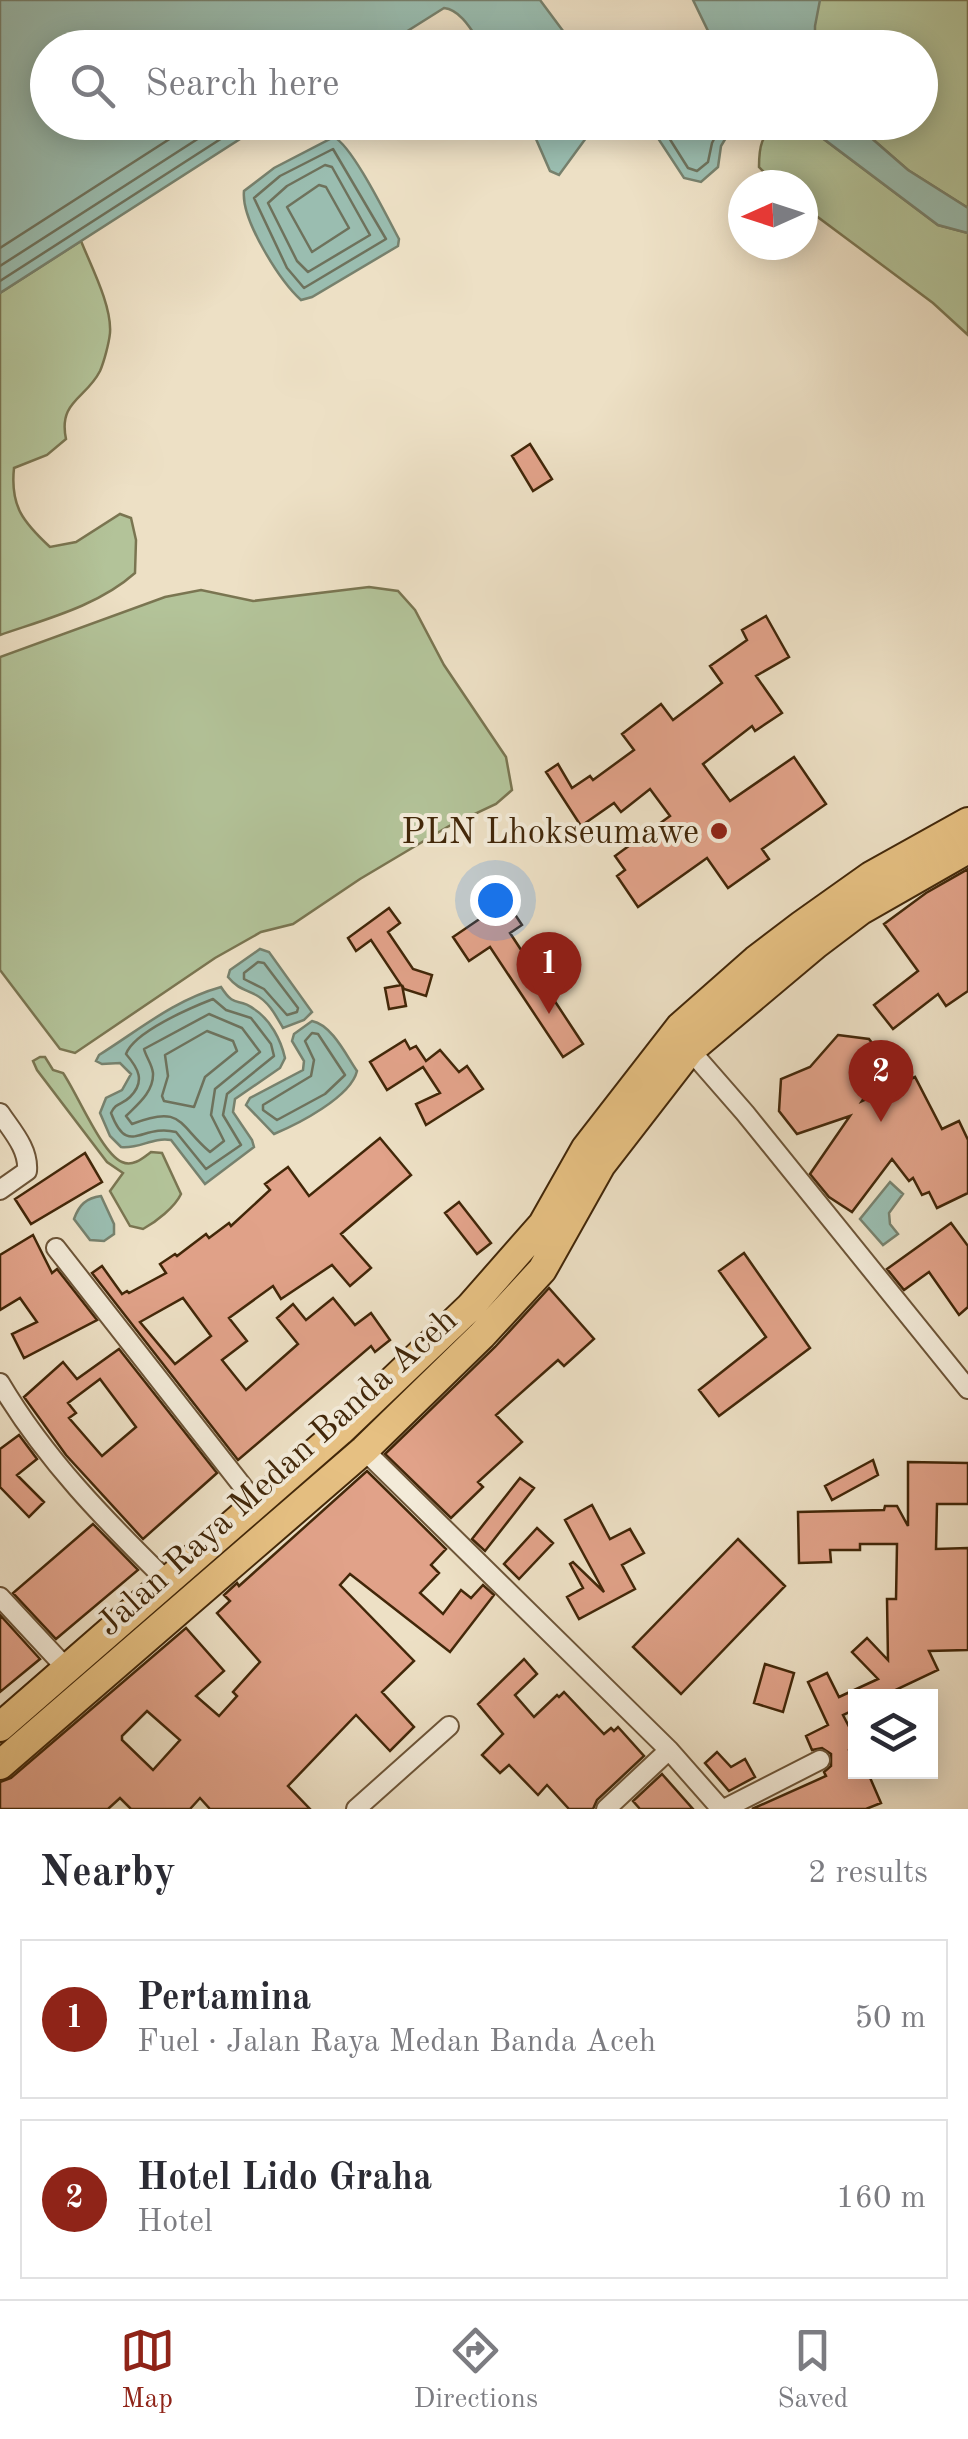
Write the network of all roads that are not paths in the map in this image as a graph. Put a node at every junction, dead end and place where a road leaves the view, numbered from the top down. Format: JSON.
{"nodes":[{"id":1,"x":968,"y":822,"type":"edge"},
{"id":2,"x":968,"y":849,"type":"edge"},
{"id":3,"x":690,"y":1050,"type":"junction"},
{"id":4,"x":0,"y":1113,"type":"edge"},
{"id":5,"x":0,"y":1190,"type":"edge"},
{"id":6,"x":56,"y":1248,"type":"dead end"},
{"id":7,"x":0,"y":1383,"type":"edge"},
{"id":8,"x":968,"y":1389,"type":"edge"},
{"id":9,"x":364,"y":1450,"type":"junction"},
{"id":10,"x":255,"y":1502,"type":"junction"},
{"id":11,"x":167,"y":1580,"type":"junction"},
{"id":12,"x":0,"y":1597,"type":"edge"},
{"id":13,"x":67,"y":1670,"type":"junction"},
{"id":14,"x":449,"y":1726,"type":"dead end"},
{"id":15,"x":0,"y":1727,"type":"edge"},
{"id":16,"x":669,"y":1750,"type":"junction"},
{"id":17,"x":820,"y":1760,"type":"dead end"},
{"id":18,"x":0,"y":1765,"type":"edge"},
{"id":19,"x":356,"y":1809,"type":"edge"},
{"id":20,"x":606,"y":1809,"type":"edge"},
{"id":21,"x":722,"y":1809,"type":"edge"}],
"edges":[{"from":1,"to":10,"type":"highway","name":"Jalan Raya Medan Banda Aceh"},
{"from":2,"to":3,"type":"highway","name":"Jalan Raya Medan Banda Aceh"},
{"from":3,"to":8,"type":"street"},
{"from":3,"to":9,"type":"highway","name":"Jalan Raya Medan Banda Aceh"},
{"from":4,"to":5,"type":"street"},
{"from":6,"to":10,"type":"street"},
{"from":7,"to":11,"type":"street"},
{"from":9,"to":16,"type":"street"},
{"from":9,"to":18,"type":"highway","name":"Jalan Raya Medan Banda Aceh"},
{"from":10,"to":11,"type":"highway","name":"Jalan Raya Medan Banda Aceh"},
{"from":11,"to":13,"type":"highway","name":"Jalan Raya Medan Banda Aceh"},
{"from":12,"to":13,"type":"street"},
{"from":13,"to":15,"type":"highway","name":"Jalan Raya Medan Banda Aceh"},
{"from":14,"to":19,"type":"street"},
{"from":16,"to":20,"type":"street"},
{"from":16,"to":21,"type":"street"},
{"from":17,"to":21,"type":"street"}]}
